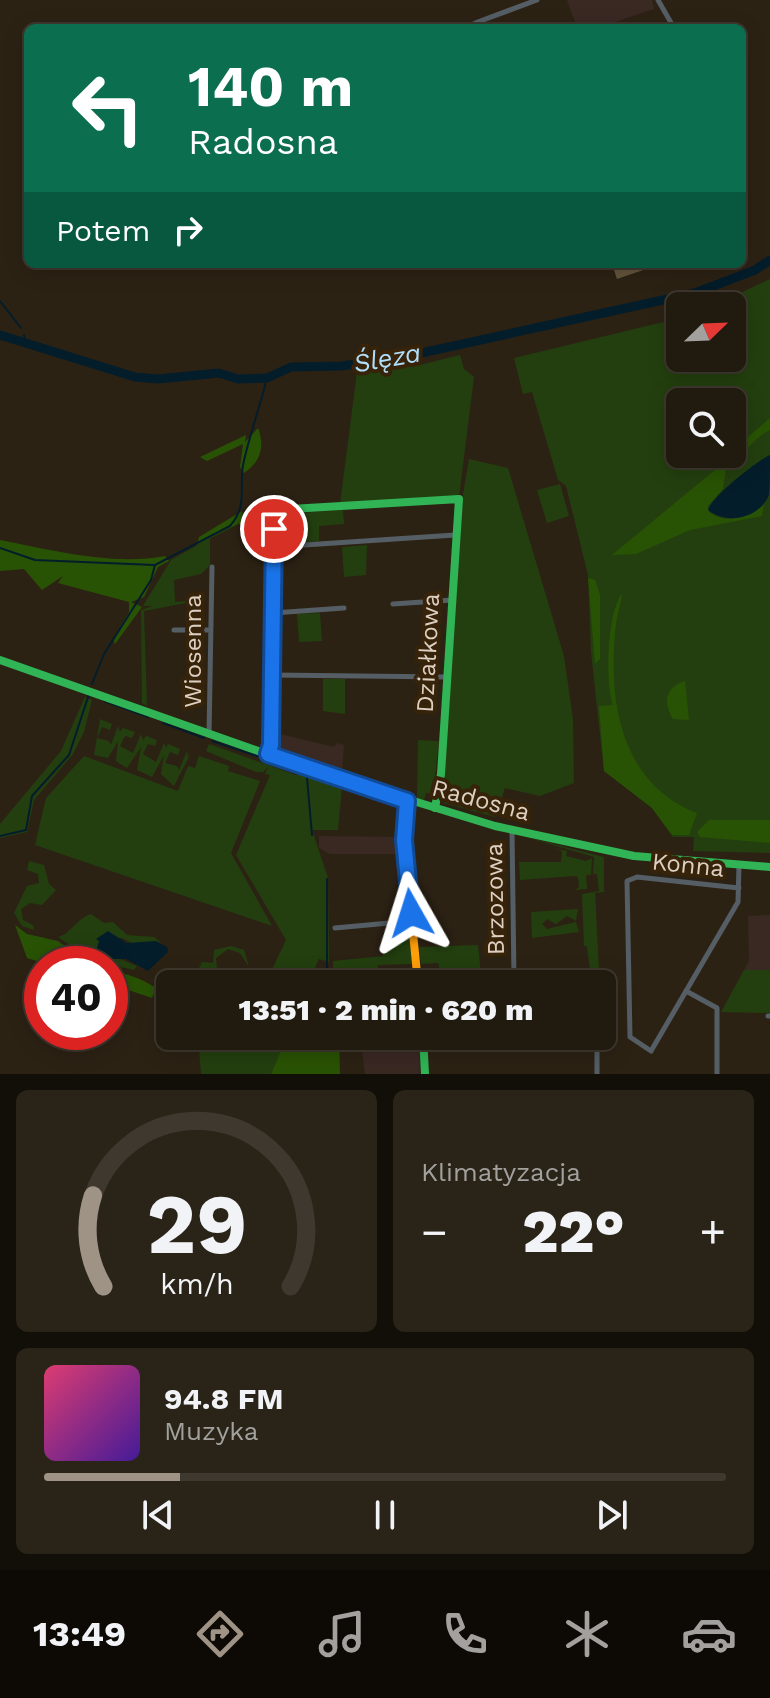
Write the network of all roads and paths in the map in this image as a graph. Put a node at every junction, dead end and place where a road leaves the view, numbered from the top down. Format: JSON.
{"nodes":[{"id":1,"x":537,"y":0,"type":"edge"},
{"id":2,"x":658,"y":0,"type":"edge"},
{"id":3,"x":481,"y":24,"type":"edge"},
{"id":4,"x":672,"y":24,"type":"edge"},
{"id":5,"x":455,"y":535,"type":"junction"},
{"id":6,"x":273,"y":547,"type":"junction"},
{"id":7,"x":212,"y":567,"type":"dead end"},
{"id":8,"x":452,"y":600,"type":"junction"},
{"id":9,"x":393,"y":604,"type":"dead end"},
{"id":10,"x":344,"y":608,"type":"dead end"},
{"id":11,"x":272,"y":613,"type":"junction"},
{"id":12,"x":174,"y":630,"type":"dead end"},
{"id":13,"x":209,"y":630,"type":"junction"},
{"id":14,"x":0,"y":660,"type":"edge"},
{"id":15,"x":271,"y":675,"type":"junction"},
{"id":16,"x":447,"y":677,"type":"junction"},
{"id":17,"x":209,"y":735,"type":"junction"},
{"id":18,"x":268,"y":754,"type":"junction"},
{"id":19,"x":407,"y":801,"type":"junction"},
{"id":20,"x":435,"y":808,"type":"junction"},
{"id":21,"x":512,"y":829,"type":"junction"},
{"id":22,"x":739,"y":865,"type":"junction"},
{"id":23,"x":770,"y":867,"type":"edge"},
{"id":24,"x":739,"y":888,"type":"junction"},
{"id":25,"x":412,"y":921,"type":"junction"},
{"id":26,"x":335,"y":928,"type":"dead end"},
{"id":27,"x":417,"y":970,"type":"edge"},
{"id":28,"x":514,"y":970,"type":"edge"},
{"id":29,"x":686,"y":991,"type":"junction"},
{"id":30,"x":424,"y":1050,"type":"edge"},
{"id":31,"x":597,"y":1050,"type":"edge"},
{"id":32,"x":425,"y":1074,"type":"edge"},
{"id":33,"x":597,"y":1074,"type":"edge"},
{"id":34,"x":717,"y":1074,"type":"edge"}],
"edges":[{"from":1,"to":3,"type":"street"},
{"from":2,"to":4,"type":"street"},
{"from":5,"to":6,"type":"street"},
{"from":5,"to":6,"type":"street","name":"Działkowa"},
{"from":5,"to":8,"type":"street","name":"Działkowa"},
{"from":6,"to":11,"type":"street"},
{"from":7,"to":13,"type":"street","name":"Wiosenna"},
{"from":8,"to":9,"type":"street"},
{"from":8,"to":16,"type":"street","name":"Działkowa"},
{"from":10,"to":11,"type":"street"},
{"from":11,"to":15,"type":"street"},
{"from":12,"to":13,"type":"street"},
{"from":13,"to":17,"type":"street","name":"Wiosenna"},
{"from":14,"to":17,"type":"street","name":"Radosna"},
{"from":15,"to":16,"type":"street"},
{"from":15,"to":18,"type":"street"},
{"from":16,"to":20,"type":"street","name":"Działkowa"},
{"from":17,"to":18,"type":"street","name":"Radosna"},
{"from":18,"to":19,"type":"street","name":"Radosna"},
{"from":19,"to":20,"type":"street","name":"Radosna"},
{"from":19,"to":25,"type":"street"},
{"from":20,"to":21,"type":"street","name":"Radosna"},
{"from":21,"to":22,"type":"street","name":"Radosna"},
{"from":21,"to":28,"type":"street","name":"Brzozowa"},
{"from":22,"to":23,"type":"street","name":"Radosna"},
{"from":22,"to":24,"type":"street"},
{"from":24,"to":29,"type":"street"},
{"from":24,"to":29,"type":"street","name":"Konna"},
{"from":25,"to":26,"type":"street"},
{"from":25,"to":27,"type":"street"},
{"from":29,"to":34,"type":"street"},
{"from":30,"to":32,"type":"street"},
{"from":31,"to":33,"type":"street"}]}
